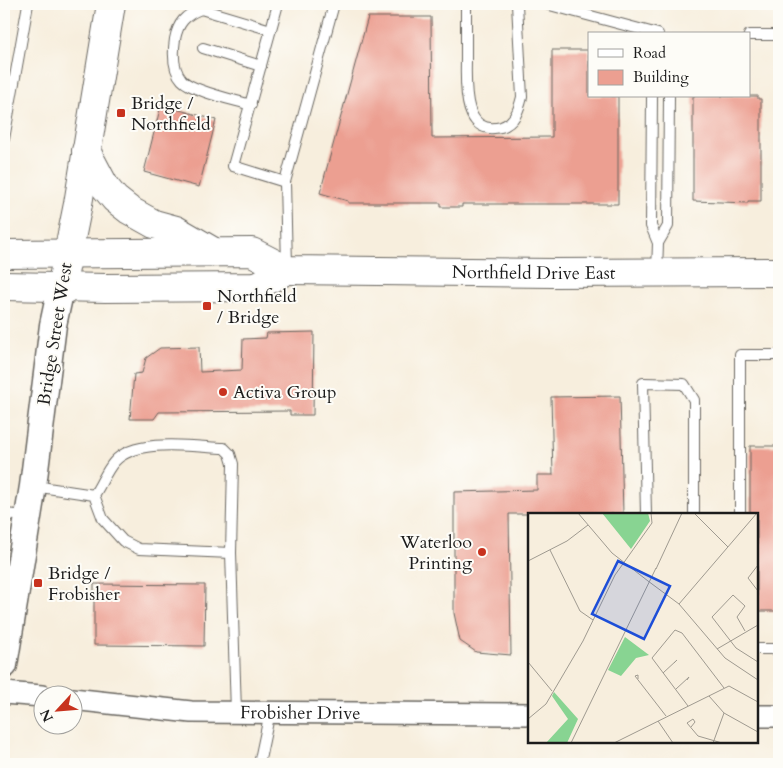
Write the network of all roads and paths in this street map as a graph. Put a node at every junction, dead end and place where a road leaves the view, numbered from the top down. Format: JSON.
{"nodes":[{"id":1,"x":28,"y":4,"type":"edge"},
{"id":2,"x":111,"y":4,"type":"edge"},
{"id":3,"x":278,"y":4,"type":"edge"},
{"id":4,"x":334,"y":4,"type":"edge"},
{"id":5,"x":466,"y":4,"type":"edge"},
{"id":6,"x":517,"y":4,"type":"edge"},
{"id":7,"x":546,"y":4,"type":"edge"},
{"id":8,"x":271,"y":30,"type":"junction"},
{"id":9,"x":651,"y":32,"type":"edge"},
{"id":10,"x":750,"y":35,"type":"edge"},
{"id":11,"x":779,"y":35,"type":"edge"},
{"id":12,"x":203,"y":48,"type":"dead end"},
{"id":13,"x":261,"y":66,"type":"junction"},
{"id":14,"x":652,"y":98,"type":"edge"},
{"id":15,"x":668,"y":98,"type":"edge"},
{"id":16,"x":251,"y":105,"type":"junction"},
{"id":17,"x":4,"y":139,"type":"edge"},
{"id":18,"x":86,"y":151,"type":"junction"},
{"id":19,"x":285,"y":182,"type":"junction"},
{"id":20,"x":658,"y":243,"type":"junction"},
{"id":21,"x":214,"y":252,"type":"junction"},
{"id":22,"x":4,"y":254,"type":"edge"},
{"id":23,"x":68,"y":254,"type":"junction"},
{"id":24,"x":287,"y":270,"type":"junction"},
{"id":25,"x":779,"y":272,"type":"edge"},
{"id":26,"x":657,"y":273,"type":"junction"},
{"id":27,"x":4,"y":286,"type":"edge"},
{"id":28,"x":61,"y":288,"type":"junction"},
{"id":29,"x":779,"y":355,"type":"edge"},
{"id":30,"x":33,"y":486,"type":"junction"},
{"id":31,"x":94,"y":495,"type":"junction"},
{"id":32,"x":646,"y":513,"type":"edge"},
{"id":33,"x":694,"y":513,"type":"edge"},
{"id":34,"x":740,"y":513,"type":"edge"},
{"id":35,"x":16,"y":515,"type":"edge"},
{"id":36,"x":231,"y":553,"type":"junction"},
{"id":37,"x":758,"y":649,"type":"edge"},
{"id":38,"x":779,"y":649,"type":"edge"},
{"id":39,"x":4,"y":665,"type":"edge"},
{"id":40,"x":4,"y":692,"type":"edge"},
{"id":41,"x":32,"y":695,"type":"edge"},
{"id":42,"x":82,"y":700,"type":"edge"},
{"id":43,"x":236,"y":712,"type":"junction"},
{"id":44,"x":270,"y":712,"type":"junction"},
{"id":45,"x":528,"y":714,"type":"edge"},
{"id":46,"x":758,"y":716,"type":"edge"},
{"id":47,"x":779,"y":716,"type":"edge"},
{"id":48,"x":259,"y":764,"type":"edge"}],
"edges":[{"from":1,"to":17,"type":"lane"},
{"from":2,"to":18,"type":"main road","name":"Bridge Street West"},
{"from":3,"to":8,"type":"lane"},
{"from":4,"to":19,"type":"lane"},
{"from":5,"to":6,"type":"lane"},
{"from":7,"to":9,"type":"lane"},
{"from":8,"to":13,"type":"lane"},
{"from":8,"to":16,"type":"lane"},
{"from":10,"to":11,"type":"lane"},
{"from":12,"to":13,"type":"lane"},
{"from":13,"to":16,"type":"lane"},
{"from":14,"to":20,"type":"lane"},
{"from":15,"to":20,"type":"lane"},
{"from":16,"to":19,"type":"lane"},
{"from":18,"to":21,"type":"main road"},
{"from":18,"to":23,"type":"main road","name":"Bridge Street West"},
{"from":19,"to":24,"type":"lane"},
{"from":20,"to":26,"type":"lane"},
{"from":21,"to":23,"type":"main road","name":"Northfield Drive East"},
{"from":21,"to":24,"type":"main road","name":"Northfield Drive East"},
{"from":22,"to":23,"type":"main road","name":"Northfield Drive East"},
{"from":23,"to":28,"type":"main road","name":"Bridge Street West"},
{"from":24,"to":26,"type":"main road","name":"Northfield Drive East"},
{"from":24,"to":28,"type":"main road","name":"Northfield Drive East"},
{"from":25,"to":26,"type":"main road","name":"Northfield Drive East"},
{"from":27,"to":28,"type":"main road","name":"Northfield Drive East"},
{"from":28,"to":30,"type":"street","name":"Bridge Street West"},
{"from":29,"to":34,"type":"lane"},
{"from":30,"to":31,"type":"lane"},
{"from":30,"to":35,"type":"street","name":"Bridge Street West"},
{"from":31,"to":36,"type":"lane"},
{"from":31,"to":36,"type":"lane"},
{"from":32,"to":33,"type":"lane"},
{"from":35,"to":39,"type":"street","name":"Bridge Street West"},
{"from":36,"to":43,"type":"lane"},
{"from":37,"to":38,"type":"lane"},
{"from":40,"to":41,"type":"street"},
{"from":42,"to":43,"type":"street","name":"Frobisher Drive"},
{"from":43,"to":44,"type":"street","name":"Frobisher Drive"},
{"from":44,"to":45,"type":"street","name":"Frobisher Drive"},
{"from":44,"to":48,"type":"lane"},
{"from":46,"to":47,"type":"street"}]}
